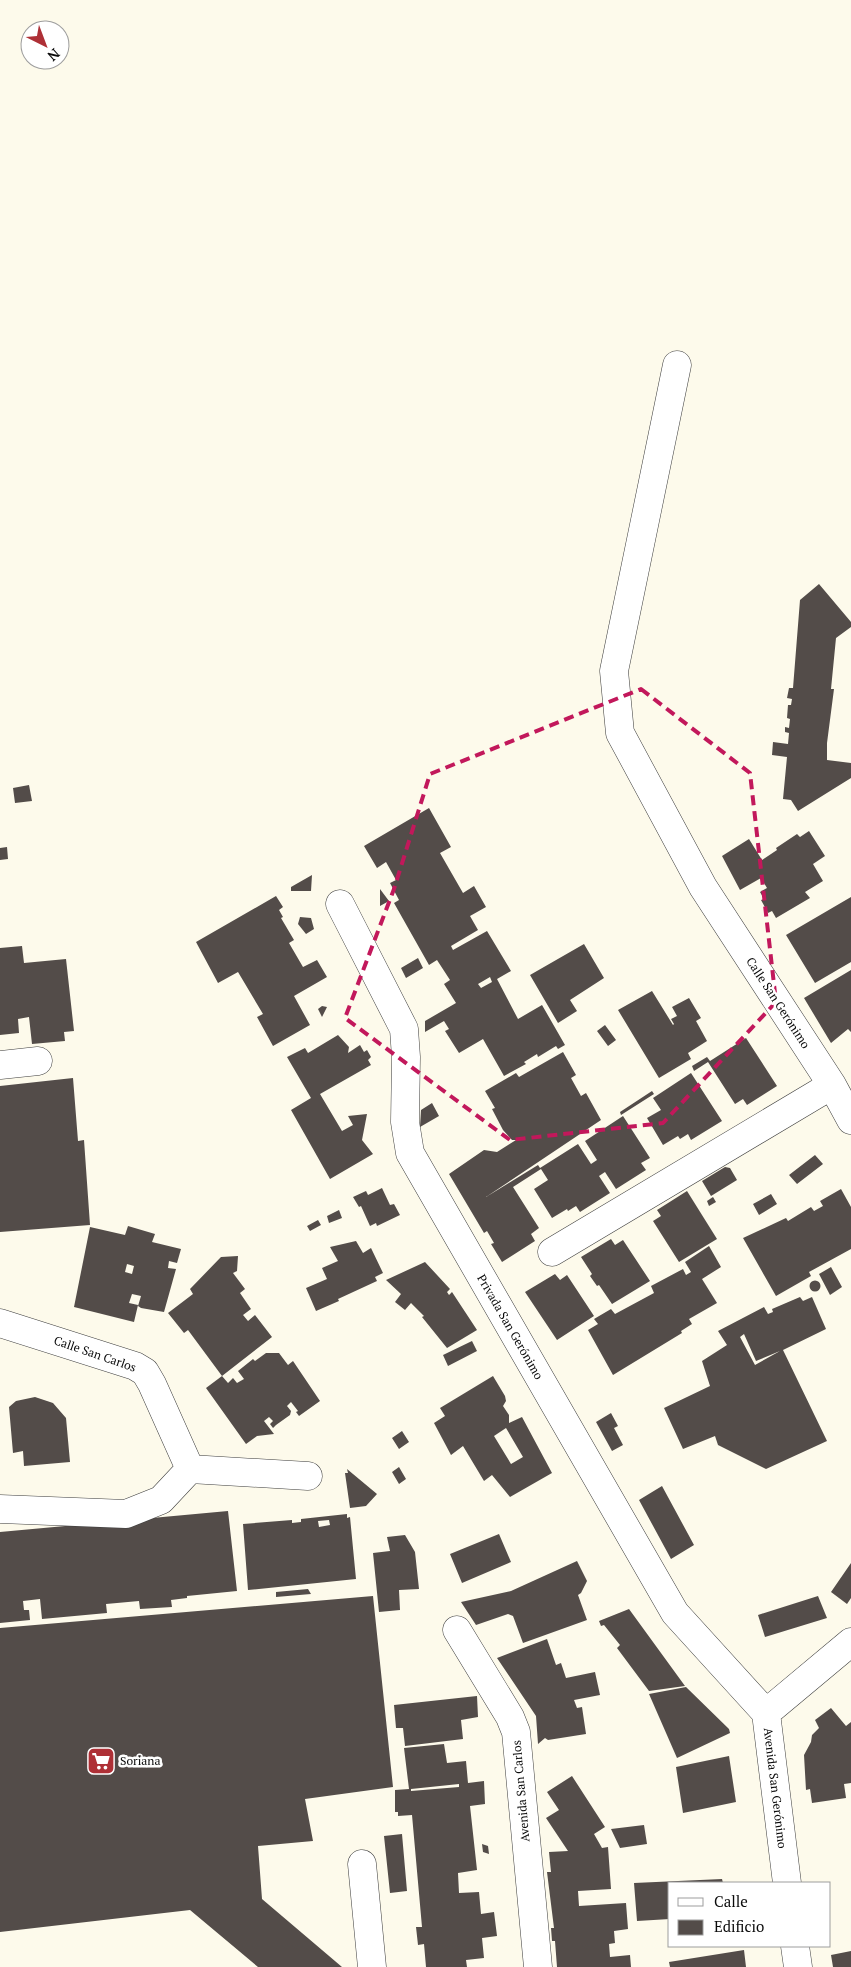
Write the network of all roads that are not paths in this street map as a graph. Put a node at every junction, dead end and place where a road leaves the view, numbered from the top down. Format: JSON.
{"nodes":[{"id":1,"x":677,"y":365,"type":"dead end"},
{"id":2,"x":340,"y":904,"type":"dead end"},
{"id":3,"x":38,"y":1061,"type":"dead end"},
{"id":4,"x":0,"y":1065,"type":"edge"},
{"id":5,"x":832,"y":1086,"type":"junction"},
{"id":6,"x":851,"y":1120,"type":"edge"},
{"id":7,"x":552,"y":1252,"type":"dead end"},
{"id":8,"x":0,"y":1323,"type":"edge"},
{"id":9,"x":190,"y":1469,"type":"junction"},
{"id":10,"x":308,"y":1476,"type":"dead end"},
{"id":11,"x":0,"y":1509,"type":"edge"},
{"id":12,"x":457,"y":1630,"type":"dead end"},
{"id":13,"x":851,"y":1642,"type":"edge"},
{"id":14,"x":766,"y":1713,"type":"junction"},
{"id":15,"x":362,"y":1864,"type":"dead end"},
{"id":16,"x":787,"y":1882,"type":"edge"},
{"id":17,"x":795,"y":1947,"type":"edge"},
{"id":18,"x":372,"y":1967,"type":"edge"},
{"id":19,"x":538,"y":1967,"type":"edge"},
{"id":20,"x":798,"y":1967,"type":"edge"}],
"edges":[{"from":1,"to":5,"type":"street","name":"Calle San Gerónimo"},
{"from":2,"to":14,"type":"street","name":"Privada San Gerónimo"},
{"from":3,"to":4,"type":"street"},
{"from":5,"to":6,"type":"street","name":"Calle San Gerónimo"},
{"from":5,"to":7,"type":"street"},
{"from":8,"to":9,"type":"street","name":"Calle San Carlos"},
{"from":9,"to":10,"type":"street"},
{"from":9,"to":11,"type":"street"},
{"from":12,"to":19,"type":"street","name":"Avenida San Carlos"},
{"from":13,"to":14,"type":"street","name":"Avenida San Gerónimo"},
{"from":14,"to":16,"type":"street","name":"Avenida San Gerónimo"},
{"from":15,"to":18,"type":"street"},
{"from":17,"to":20,"type":"street"}]}
